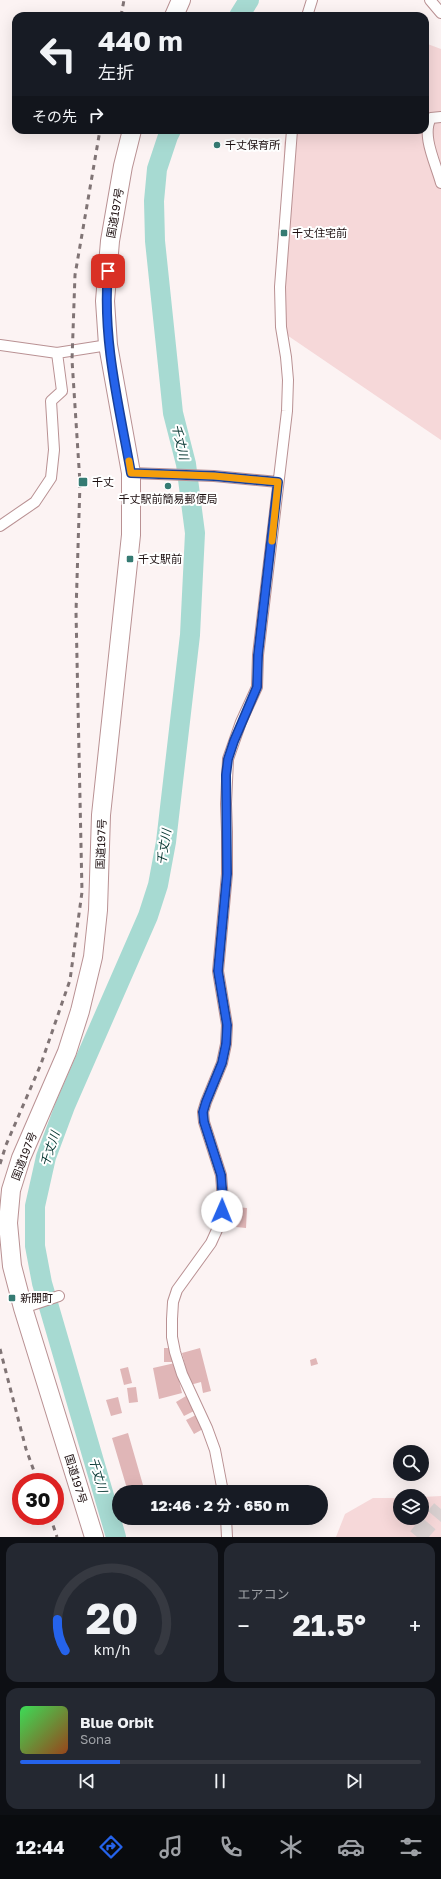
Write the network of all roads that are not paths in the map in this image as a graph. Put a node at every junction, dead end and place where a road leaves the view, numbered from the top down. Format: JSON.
{"nodes":[{"id":1,"x":181,"y":0,"type":"edge"},
{"id":2,"x":312,"y":0,"type":"edge"},
{"id":3,"x":430,"y":0,"type":"edge"},
{"id":4,"x":176,"y":12,"type":"edge"},
{"id":5,"x":308,"y":12,"type":"edge"},
{"id":6,"x":441,"y":13,"type":"edge"},
{"id":7,"x":441,"y":117,"type":"edge"},
{"id":8,"x":429,"y":122,"type":"edge"},
{"id":9,"x":131,"y":134,"type":"edge"},
{"id":10,"x":292,"y":134,"type":"edge"},
{"id":11,"x":428,"y":134,"type":"edge"},
{"id":12,"x":441,"y":183,"type":"edge"},
{"id":13,"x":0,"y":345,"type":"edge"},
{"id":14,"x":108,"y":345,"type":"junction"},
{"id":15,"x":57,"y":353,"type":"junction"},
{"id":16,"x":131,"y":473,"type":"junction"},
{"id":17,"x":278,"y":482,"type":"junction"},
{"id":18,"x":0,"y":526,"type":"edge"},
{"id":19,"x":59,"y":1296,"type":"dead end"},
{"id":20,"x":28,"y":1306,"type":"junction"},
{"id":21,"x":222,"y":1485,"type":"edge"},
{"id":22,"x":226,"y":1525,"type":"edge"},
{"id":23,"x":94,"y":1537,"type":"edge"},
{"id":24,"x":227,"y":1537,"type":"edge"}],
"edges":[{"from":1,"to":4,"type":"highway"},
{"from":2,"to":5,"type":"street"},
{"from":3,"to":6,"type":"street"},
{"from":7,"to":8,"type":"street"},
{"from":9,"to":14,"type":"highway","name":"国道197号"},
{"from":10,"to":17,"type":"street"},
{"from":11,"to":12,"type":"street"},
{"from":13,"to":15,"type":"street"},
{"from":14,"to":15,"type":"street"},
{"from":14,"to":16,"type":"highway","name":"国道197号"},
{"from":15,"to":18,"type":"street"},
{"from":16,"to":17,"type":"street"},
{"from":16,"to":20,"type":"highway","name":"国道197号"},
{"from":17,"to":21,"type":"street"},
{"from":19,"to":20,"type":"street"},
{"from":20,"to":23,"type":"highway","name":"国道197号"},
{"from":22,"to":24,"type":"street"}]}
